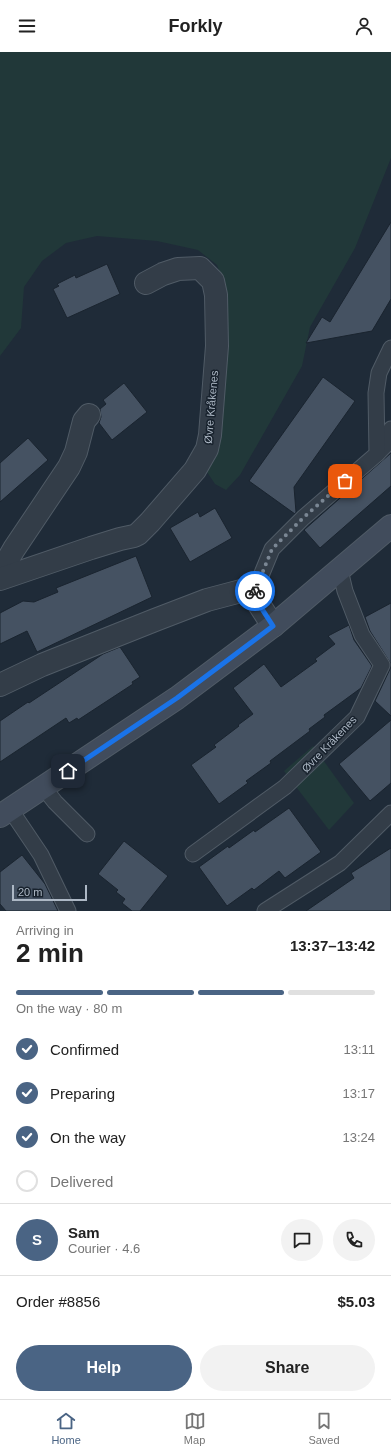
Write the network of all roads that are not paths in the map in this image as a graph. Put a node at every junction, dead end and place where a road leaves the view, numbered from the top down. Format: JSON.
{"nodes":[{"id":1,"x":146,"y":283,"type":"dead end"},
{"id":2,"x":391,"y":348,"type":"edge"},
{"id":3,"x":89,"y":415,"type":"dead end"},
{"id":4,"x":391,"y":429,"type":"edge"},
{"id":5,"x":377,"y":454,"type":"junction"},
{"id":6,"x":391,"y":526,"type":"edge"},
{"id":7,"x":340,"y":570,"type":"junction"},
{"id":8,"x":0,"y":573,"type":"edge"},
{"id":9,"x":0,"y":579,"type":"edge"},
{"id":10,"x":253,"y":595,"type":"junction"},
{"id":11,"x":273,"y":626,"type":"junction"},
{"id":12,"x":0,"y":684,"type":"edge"},
{"id":13,"x":44,"y":788,"type":"junction"},
{"id":14,"x":5,"y":813,"type":"edge"},
{"id":15,"x":391,"y":813,"type":"edge"},
{"id":16,"x":87,"y":834,"type":"dead end"},
{"id":17,"x":193,"y":854,"type":"dead end"},
{"id":18,"x":68,"y":911,"type":"edge"},
{"id":19,"x":264,"y":911,"type":"edge"}],
"edges":[{"from":1,"to":9,"type":"street","name":"Øvre Kråkenes"},
{"from":2,"to":5,"type":"lane"},
{"from":3,"to":8,"type":"street"},
{"from":4,"to":5,"type":"lane"},
{"from":5,"to":10,"type":"lane"},
{"from":6,"to":7,"type":"main road"},
{"from":7,"to":11,"type":"main road"},
{"from":7,"to":17,"type":"lane","name":"Øvre Kråkenes"},
{"from":10,"to":11,"type":"street"},
{"from":10,"to":12,"type":"street"},
{"from":11,"to":13,"type":"main road"},
{"from":13,"to":14,"type":"main road"},
{"from":13,"to":16,"type":"lane"},
{"from":14,"to":18,"type":"lane"},
{"from":15,"to":19,"type":"lane"}]}
